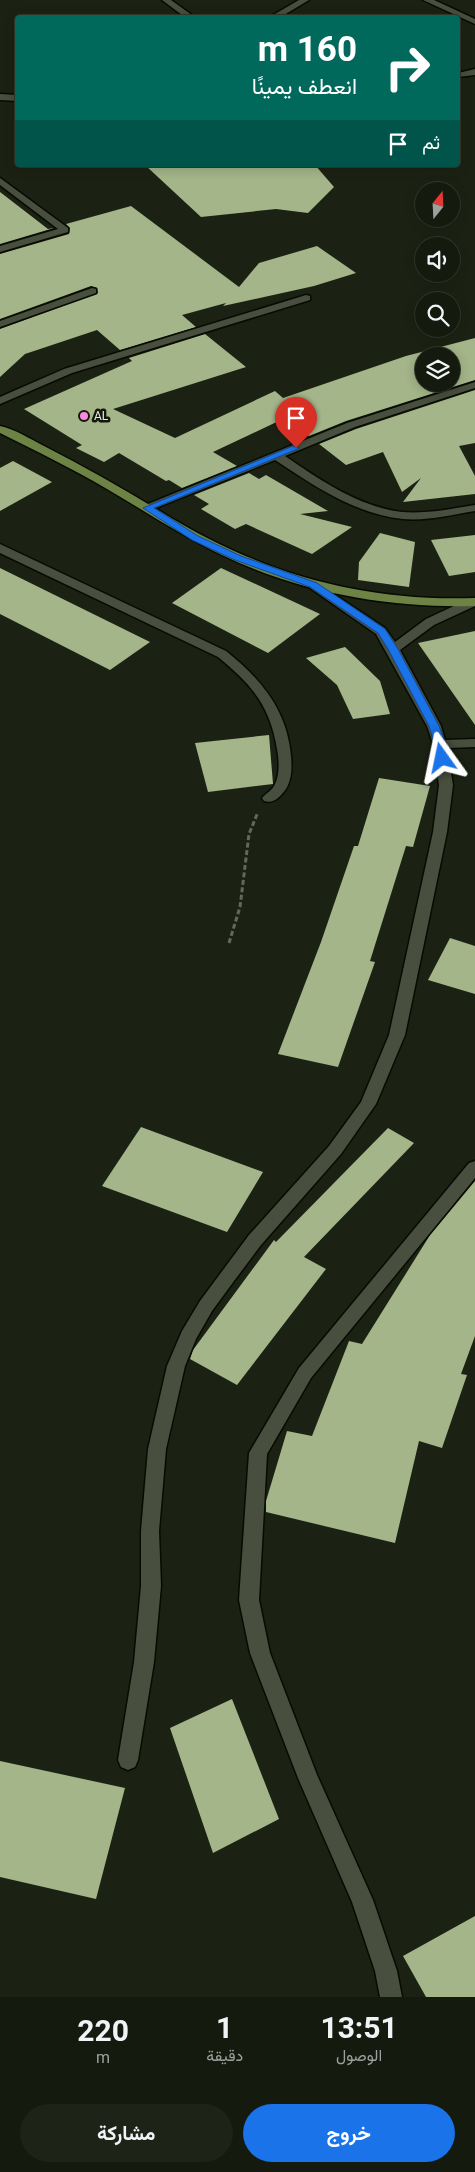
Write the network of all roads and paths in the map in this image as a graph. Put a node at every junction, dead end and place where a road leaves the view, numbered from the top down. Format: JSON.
{"nodes":[{"id":1,"x":166,"y":0,"type":"edge"},
{"id":2,"x":305,"y":0,"type":"edge"},
{"id":3,"x":427,"y":0,"type":"edge"},
{"id":4,"x":188,"y":15,"type":"edge"},
{"id":5,"x":278,"y":15,"type":"edge"},
{"id":6,"x":460,"y":15,"type":"edge"},
{"id":7,"x":460,"y":15,"type":"edge"},
{"id":8,"x":475,"y":22,"type":"edge"},
{"id":9,"x":475,"y":72,"type":"edge"},
{"id":10,"x":460,"y":75,"type":"edge"},
{"id":11,"x":0,"y":97,"type":"edge"},
{"id":12,"x":15,"y":98,"type":"edge"},
{"id":13,"x":0,"y":181,"type":"edge"},
{"id":14,"x":0,"y":249,"type":"edge"},
{"id":15,"x":92,"y":291,"type":"dead end"},
{"id":16,"x":306,"y":298,"type":"dead end"},
{"id":17,"x":0,"y":324,"type":"edge"},
{"id":18,"x":475,"y":386,"type":"edge"},
{"id":19,"x":0,"y":401,"type":"edge"},
{"id":20,"x":0,"y":429,"type":"edge"},
{"id":21,"x":277,"y":456,"type":"junction"},
{"id":22,"x":147,"y":508,"type":"junction"},
{"id":23,"x":475,"y":508,"type":"edge"},
{"id":24,"x":0,"y":548,"type":"edge"},
{"id":25,"x":314,"y":585,"type":"junction"},
{"id":26,"x":474,"y":602,"type":"edge"},
{"id":27,"x":393,"y":649,"type":"junction"},
{"id":28,"x":475,"y":743,"type":"edge"},
{"id":29,"x":440,"y":744,"type":"junction"},
{"id":30,"x":269,"y":798,"type":"joint"},
{"id":31,"x":229,"y":943,"type":"dead end"},
{"id":32,"x":475,"y":1167,"type":"edge"},
{"id":33,"x":128,"y":1760,"type":"dead end"},
{"id":34,"x":391,"y":1997,"type":"edge"}],
"edges":[{"from":1,"to":4,"type":"street"},
{"from":2,"to":5,"type":"street"},
{"from":3,"to":6,"type":"street"},
{"from":7,"to":8,"type":"street"},
{"from":9,"to":10,"type":"street"},
{"from":11,"to":12,"type":"street"},
{"from":13,"to":14,"type":"street"},
{"from":15,"to":17,"type":"street"},
{"from":16,"to":19,"type":"street"},
{"from":18,"to":21,"type":"street"},
{"from":20,"to":22,"type":"main road"},
{"from":21,"to":22,"type":"street"},
{"from":21,"to":23,"type":"street"},
{"from":22,"to":25,"type":"main road"},
{"from":24,"to":30,"type":"street"},
{"from":25,"to":26,"type":"main road"},
{"from":25,"to":27,"type":"street"},
{"from":26,"to":27,"type":"street"},
{"from":27,"to":29,"type":"street"},
{"from":28,"to":29,"type":"street"},
{"from":29,"to":33,"type":"street"},
{"from":30,"to":31,"type":"path"},
{"from":32,"to":34,"type":"street"}]}
